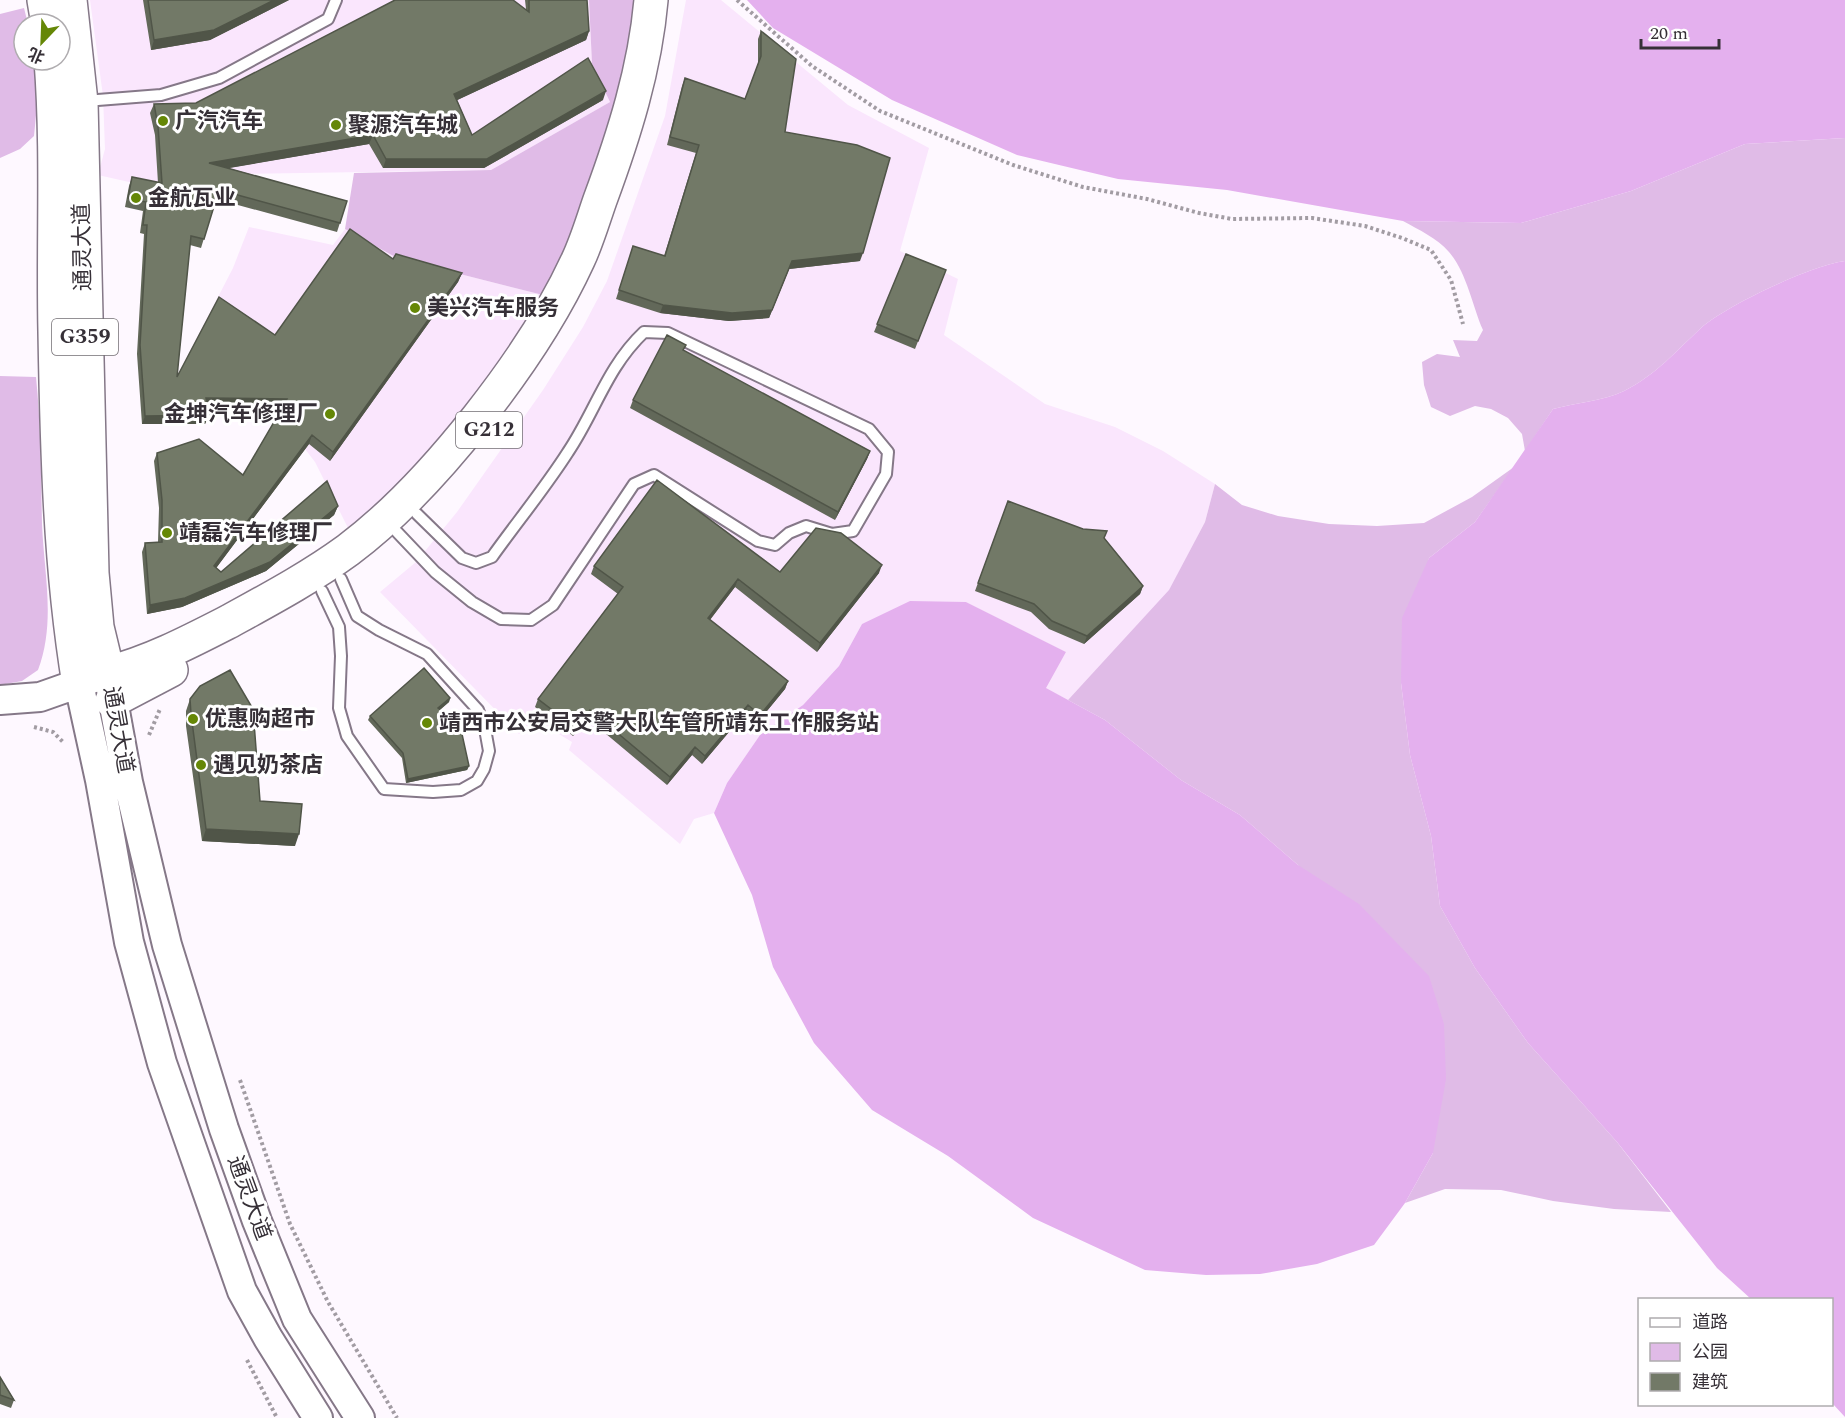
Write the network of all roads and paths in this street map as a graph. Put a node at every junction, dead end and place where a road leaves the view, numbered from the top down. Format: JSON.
{"nodes":[{"id":1,"x":70,"y":0,"type":"edge"},
{"id":2,"x":336,"y":0,"type":"edge"},
{"id":3,"x":651,"y":0,"type":"edge"},
{"id":4,"x":667,"y":0,"type":"edge"},
{"id":5,"x":737,"y":0,"type":"edge"},
{"id":6,"x":52,"y":72,"type":"edge"},
{"id":7,"x":81,"y":102,"type":"junction"},
{"id":8,"x":1463,"y":324,"type":"dead end"},
{"id":9,"x":407,"y":523,"type":"junction"},
{"id":10,"x":332,"y":585,"type":"junction"},
{"id":11,"x":96,"y":691,"type":"junction"},
{"id":12,"x":165,"y":698,"type":"dead end"},
{"id":13,"x":0,"y":700,"type":"edge"},
{"id":14,"x":0,"y":718,"type":"edge"},
{"id":15,"x":148,"y":743,"type":"dead end"},
{"id":16,"x":237,"y":1070,"type":"dead end"},
{"id":17,"x":318,"y":1418,"type":"edge"},
{"id":18,"x":360,"y":1418,"type":"edge"},
{"id":19,"x":397,"y":1418,"type":"edge"}],
"edges":[{"from":1,"to":7,"type":"highway","name":"通灵大道","number":"G359"},
{"from":2,"to":7,"type":"lane"},
{"from":3,"to":11,"type":"highway","number":"G212"},
{"from":4,"to":9,"type":"highway","number":"G212"},
{"from":5,"to":8,"type":"path"},
{"from":6,"to":11,"type":"highway","name":"通灵大道","number":"G359"},
{"from":7,"to":11,"type":"highway","name":"通灵大道","number":"G359"},
{"from":9,"to":9,"type":"lane"},
{"from":9,"to":10,"type":"highway","number":"G212"},
{"from":10,"to":10,"type":"lane"},
{"from":10,"to":11,"type":"highway","number":"G212"},
{"from":11,"to":13,"type":"main road"},
{"from":11,"to":14,"type":"main road"},
{"from":11,"to":17,"type":"main road","name":"通灵大道"},
{"from":11,"to":18,"type":"main road","name":"通灵大道"},
{"from":12,"to":15,"type":"path"},
{"from":16,"to":19,"type":"path"}]}
